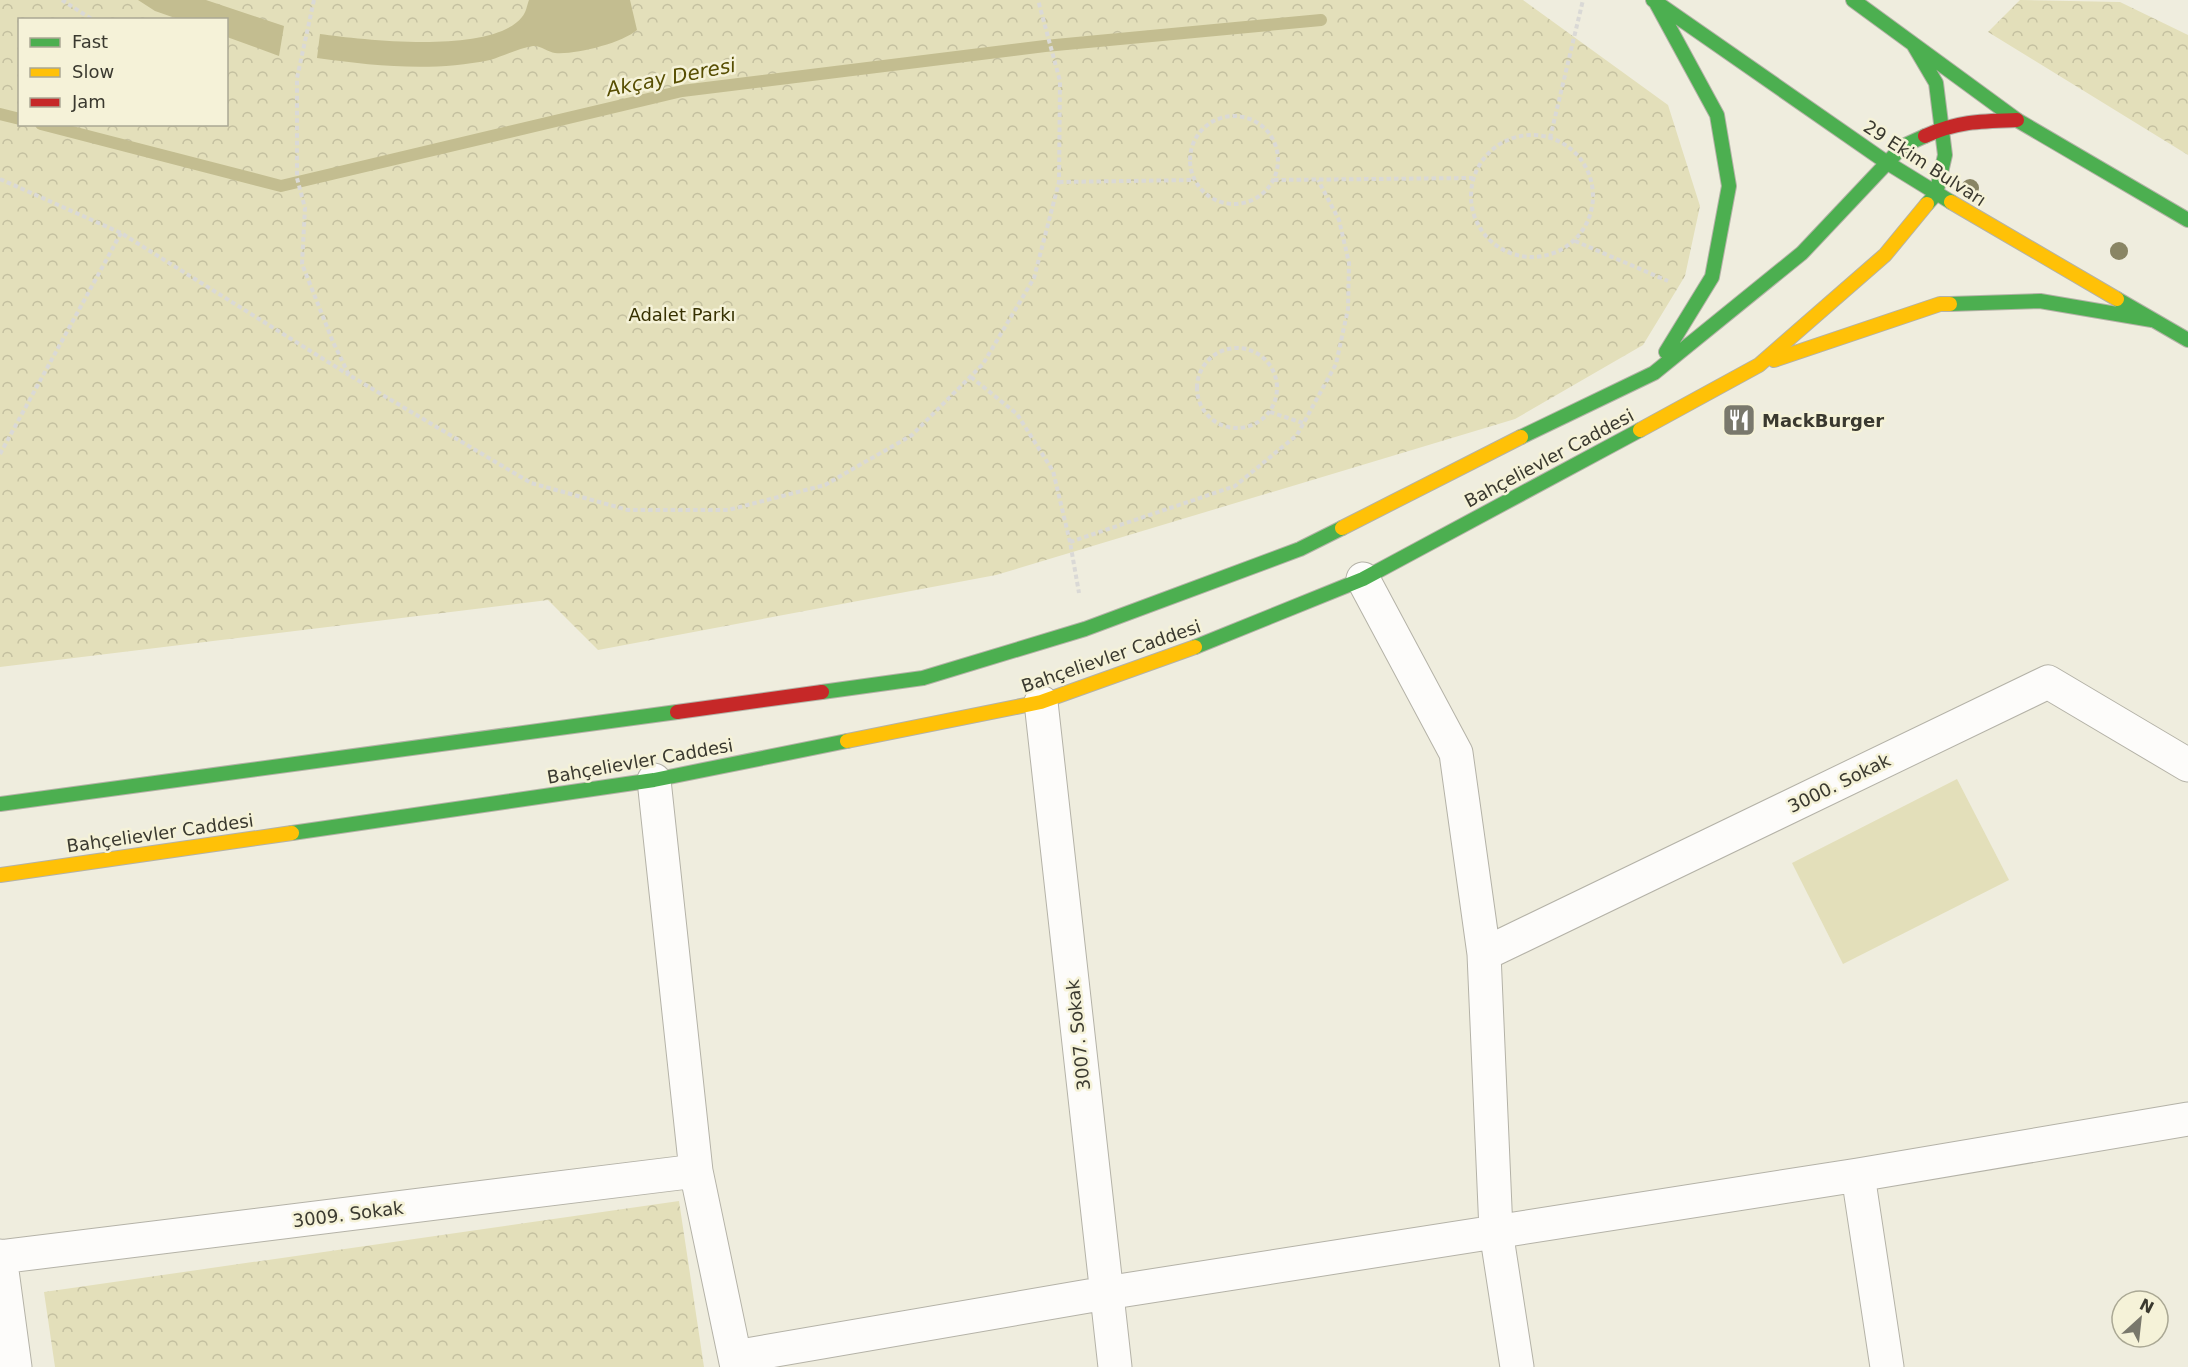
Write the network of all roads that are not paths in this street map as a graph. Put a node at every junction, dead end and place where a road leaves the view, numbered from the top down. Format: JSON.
{"nodes":[{"id":1,"x":1853,"y":0,"type":"edge"},
{"id":2,"x":1654,"y":1,"type":"edge"},
{"id":3,"x":1913,"y":44,"type":"junction"},
{"id":4,"x":2017,"y":120,"type":"junction"},
{"id":5,"x":1943,"y":128,"type":"junction"},
{"id":6,"x":1886,"y":162,"type":"junction"},
{"id":7,"x":1936,"y":194,"type":"junction"},
{"id":8,"x":2188,"y":220,"type":"edge"},
{"id":9,"x":2154,"y":321,"type":"junction"},
{"id":10,"x":2188,"y":340,"type":"edge"},
{"id":11,"x":1759,"y":365,"type":"junction"},
{"id":12,"x":1654,"y":373,"type":"junction"},
{"id":13,"x":1363,"y":579,"type":"junction"},
{"id":14,"x":1041,"y":702,"type":"junction"},
{"id":15,"x":2188,"y":765,"type":"edge"},
{"id":16,"x":654,"y":780,"type":"junction"},
{"id":17,"x":0,"y":804,"type":"edge"},
{"id":18,"x":0,"y":874,"type":"edge"},
{"id":19,"x":1484,"y":954,"type":"junction"},
{"id":20,"x":2188,"y":1119,"type":"edge"},
{"id":21,"x":696,"y":1171,"type":"junction"},
{"id":22,"x":1858,"y":1175,"type":"junction"},
{"id":23,"x":1496,"y":1231,"type":"junction"},
{"id":24,"x":0,"y":1257,"type":"edge"},
{"id":25,"x":1106,"y":1293,"type":"junction"},
{"id":26,"x":736,"y":1362,"type":"edge"},
{"id":27,"x":15,"y":1367,"type":"edge"},
{"id":28,"x":1115,"y":1367,"type":"edge"},
{"id":29,"x":1518,"y":1367,"type":"edge"},
{"id":30,"x":1887,"y":1367,"type":"edge"}],
"edges":[{"from":1,"to":3,"type":"street"},
{"from":2,"to":6,"type":"street","name":"29 Ekim Bulvarı"},
{"from":2,"to":12,"type":"street"},
{"from":3,"to":4,"type":"street"},
{"from":3,"to":5,"type":"street","name":"Bahçelievler Caddesi"},
{"from":4,"to":5,"type":"street","name":"Bahçelievler Caddesi"},
{"from":4,"to":8,"type":"street"},
{"from":5,"to":6,"type":"street","name":"Bahçelievler Caddesi"},
{"from":5,"to":7,"type":"street","name":"Bahçelievler Caddesi"},
{"from":6,"to":7,"type":"street","name":"29 Ekim Bulvarı"},
{"from":6,"to":12,"type":"street","name":"Bahçelievler Caddesi"},
{"from":7,"to":9,"type":"street","name":"29 Ekim Bulvarı"},
{"from":7,"to":11,"type":"street","name":"Bahçelievler Caddesi"},
{"from":9,"to":10,"type":"street","name":"29 Ekim Bulvarı"},
{"from":9,"to":11,"type":"street"},
{"from":11,"to":13,"type":"street","name":"Bahçelievler Caddesi"},
{"from":12,"to":17,"type":"street","name":"Bahçelievler Caddesi"},
{"from":13,"to":14,"type":"street","name":"Bahçelievler Caddesi"},
{"from":13,"to":19,"type":"street"},
{"from":14,"to":16,"type":"street","name":"Bahçelievler Caddesi"},
{"from":14,"to":25,"type":"street","name":"3007. Sokak"},
{"from":15,"to":19,"type":"street","name":"3000. Sokak"},
{"from":16,"to":18,"type":"street","name":"Bahçelievler Caddesi"},
{"from":16,"to":21,"type":"street"},
{"from":19,"to":23,"type":"street"},
{"from":20,"to":22,"type":"street"},
{"from":21,"to":24,"type":"street","name":"3009. Sokak"},
{"from":21,"to":26,"type":"street"},
{"from":22,"to":23,"type":"street"},
{"from":22,"to":30,"type":"street"},
{"from":23,"to":25,"type":"street"},
{"from":23,"to":29,"type":"street"},
{"from":24,"to":27,"type":"street"},
{"from":25,"to":26,"type":"street"},
{"from":25,"to":28,"type":"street","name":"3007. Sokak"}]}
